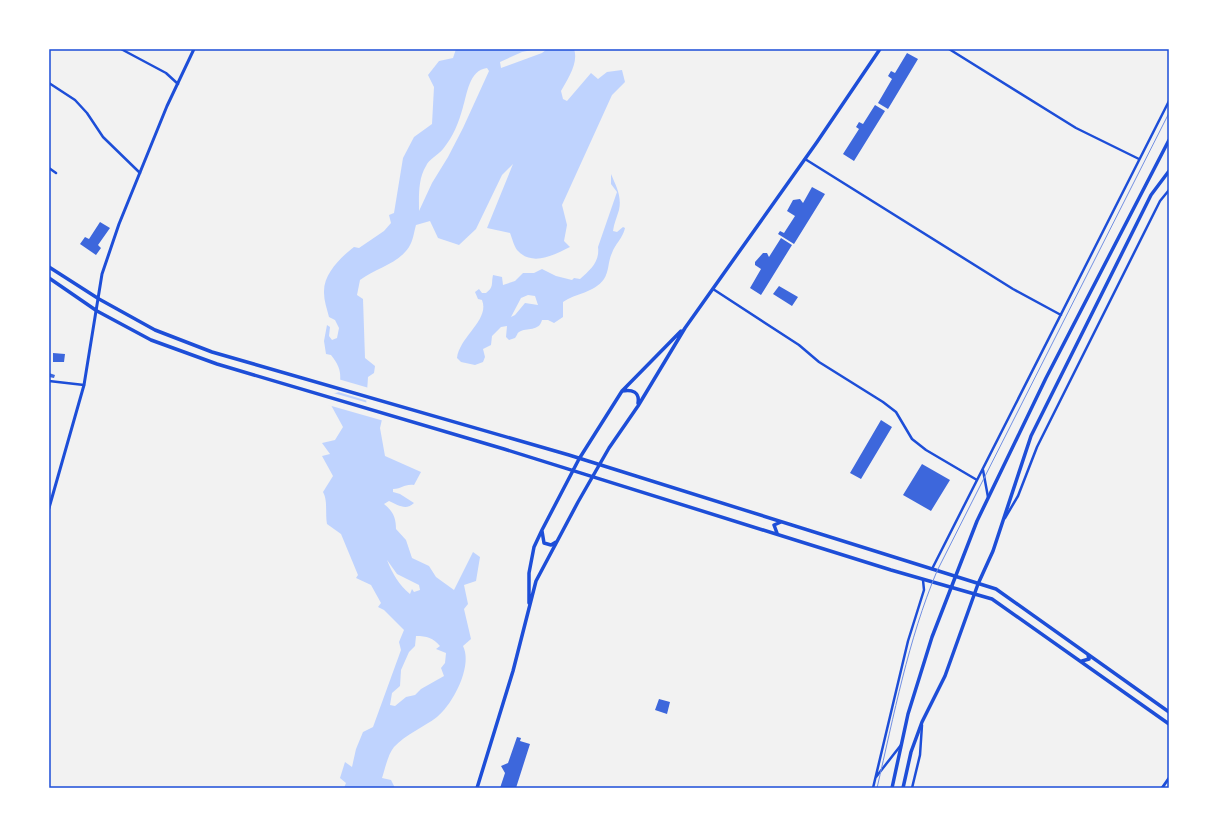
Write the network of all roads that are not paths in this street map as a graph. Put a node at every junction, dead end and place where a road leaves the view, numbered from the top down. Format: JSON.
{"nodes":[{"id":1,"x":121,"y":49,"type":"edge"},
{"id":2,"x":194,"y":49,"type":"edge"},
{"id":3,"x":880,"y":49,"type":"edge"},
{"id":4,"x":949,"y":49,"type":"edge"},
{"id":5,"x":49,"y":83,"type":"edge"},
{"id":6,"x":178,"y":84,"type":"junction"},
{"id":7,"x":1169,"y":101,"type":"edge"},
{"id":8,"x":1169,"y":140,"type":"edge"},
{"id":9,"x":805,"y":159,"type":"junction"},
{"id":10,"x":1139,"y":159,"type":"junction"},
{"id":11,"x":49,"y":168,"type":"edge"},
{"id":12,"x":1169,"y":171,"type":"edge"},
{"id":13,"x":56,"y":173,"type":"dead end"},
{"id":14,"x":140,"y":173,"type":"junction"},
{"id":15,"x":1169,"y":190,"type":"edge"},
{"id":16,"x":49,"y":267,"type":"edge"},
{"id":17,"x":49,"y":278,"type":"edge"},
{"id":18,"x":713,"y":289,"type":"junction"},
{"id":19,"x":99,"y":299,"type":"junction"},
{"id":20,"x":97,"y":310,"type":"junction"},
{"id":21,"x":1061,"y":314,"type":"junction"},
{"id":22,"x":685,"y":328,"type":"junction"},
{"id":23,"x":49,"y":380,"type":"edge"},
{"id":24,"x":84,"y":385,"type":"junction"},
{"id":25,"x":622,"y":391,"type":"junction"},
{"id":26,"x":638,"y":406,"type":"junction"},
{"id":27,"x":580,"y":459,"type":"junction"},
{"id":28,"x":599,"y":464,"type":"junction"},
{"id":29,"x":983,"y":469,"type":"junction"},
{"id":30,"x":574,"y":471,"type":"junction"},
{"id":31,"x":593,"y":476,"type":"junction"},
{"id":32,"x":977,"y":480,"type":"junction"},
{"id":33,"x":988,"y":497,"type":"junction"},
{"id":34,"x":49,"y":508,"type":"edge"},
{"id":35,"x":1004,"y":520,"type":"junction"},
{"id":36,"x":782,"y":522,"type":"junction"},
{"id":37,"x":542,"y":530,"type":"junction"},
{"id":38,"x":777,"y":533,"type":"junction"},
{"id":39,"x":558,"y":540,"type":"junction"},
{"id":40,"x":932,"y":569,"type":"junction"},
{"id":41,"x":957,"y":576,"type":"junction"},
{"id":42,"x":923,"y":579,"type":"junction"},
{"id":43,"x":978,"y":584,"type":"junction"},
{"id":44,"x":952,"y":587,"type":"junction"},
{"id":45,"x":974,"y":594,"type":"junction"},
{"id":46,"x":528,"y":609,"type":"junction"},
{"id":47,"x":1088,"y":654,"type":"junction"},
{"id":48,"x":1082,"y":661,"type":"junction"},
{"id":49,"x":1169,"y":712,"type":"edge"},
{"id":50,"x":922,"y":722,"type":"junction"},
{"id":51,"x":1169,"y":724,"type":"edge"},
{"id":52,"x":901,"y":744,"type":"junction"},
{"id":53,"x":1169,"y":778,"type":"edge"},
{"id":54,"x":875,"y":779,"type":"junction"},
{"id":55,"x":476,"y":788,"type":"edge"},
{"id":56,"x":873,"y":788,"type":"edge"},
{"id":57,"x":892,"y":788,"type":"edge"},
{"id":58,"x":903,"y":788,"type":"edge"},
{"id":59,"x":912,"y":788,"type":"edge"},
{"id":60,"x":1162,"y":788,"type":"edge"}],
"edges":[{"from":1,"to":6,"type":"street"},
{"from":2,"to":6,"type":"street"},
{"from":3,"to":9,"type":"main road"},
{"from":4,"to":10,"type":"street"},
{"from":5,"to":14,"type":"street"},
{"from":6,"to":14,"type":"street"},
{"from":7,"to":10,"type":"street"},
{"from":8,"to":33,"type":"main road"},
{"from":9,"to":18,"type":"main road"},
{"from":9,"to":21,"type":"street"},
{"from":10,"to":21,"type":"street"},
{"from":11,"to":13,"type":"street"},
{"from":12,"to":35,"type":"main road"},
{"from":14,"to":19,"type":"street"},
{"from":15,"to":35,"type":"street"},
{"from":16,"to":19,"type":"main road"},
{"from":17,"to":20,"type":"main road"},
{"from":18,"to":22,"type":"main road"},
{"from":18,"to":32,"type":"street"},
{"from":19,"to":20,"type":"street"},
{"from":19,"to":27,"type":"main road"},
{"from":20,"to":24,"type":"street"},
{"from":20,"to":30,"type":"main road"},
{"from":21,"to":29,"type":"street"},
{"from":22,"to":25,"type":"main road"},
{"from":22,"to":26,"type":"main road"},
{"from":23,"to":24,"type":"street"},
{"from":24,"to":34,"type":"street"},
{"from":25,"to":26,"type":"main road"},
{"from":25,"to":27,"type":"main road"},
{"from":26,"to":28,"type":"main road"},
{"from":27,"to":28,"type":"main road"},
{"from":27,"to":30,"type":"main road"},
{"from":28,"to":31,"type":"main road"},
{"from":28,"to":36,"type":"main road"},
{"from":29,"to":32,"type":"street"},
{"from":29,"to":33,"type":"street"},
{"from":30,"to":31,"type":"main road"},
{"from":30,"to":37,"type":"main road"},
{"from":31,"to":38,"type":"main road"},
{"from":31,"to":39,"type":"main road"},
{"from":32,"to":40,"type":"street"},
{"from":33,"to":41,"type":"main road"},
{"from":35,"to":43,"type":"main road"},
{"from":36,"to":38,"type":"main road"},
{"from":36,"to":40,"type":"main road"},
{"from":37,"to":39,"type":"main road"},
{"from":37,"to":46,"type":"main road"},
{"from":38,"to":42,"type":"main road"},
{"from":39,"to":46,"type":"main road"},
{"from":40,"to":41,"type":"main road"},
{"from":41,"to":43,"type":"main road"},
{"from":41,"to":44,"type":"main road"},
{"from":42,"to":44,"type":"main road"},
{"from":42,"to":54,"type":"street"},
{"from":43,"to":45,"type":"main road"},
{"from":43,"to":47,"type":"main road"},
{"from":44,"to":45,"type":"main road"},
{"from":44,"to":52,"type":"main road"},
{"from":45,"to":48,"type":"main road"},
{"from":45,"to":50,"type":"main road"},
{"from":46,"to":55,"type":"main road"},
{"from":47,"to":48,"type":"main road"},
{"from":47,"to":49,"type":"main road"},
{"from":48,"to":51,"type":"main road"},
{"from":50,"to":58,"type":"main road"},
{"from":50,"to":59,"type":"street"},
{"from":52,"to":54,"type":"street"},
{"from":52,"to":57,"type":"main road"},
{"from":53,"to":60,"type":"street"},
{"from":54,"to":56,"type":"street"}]}
